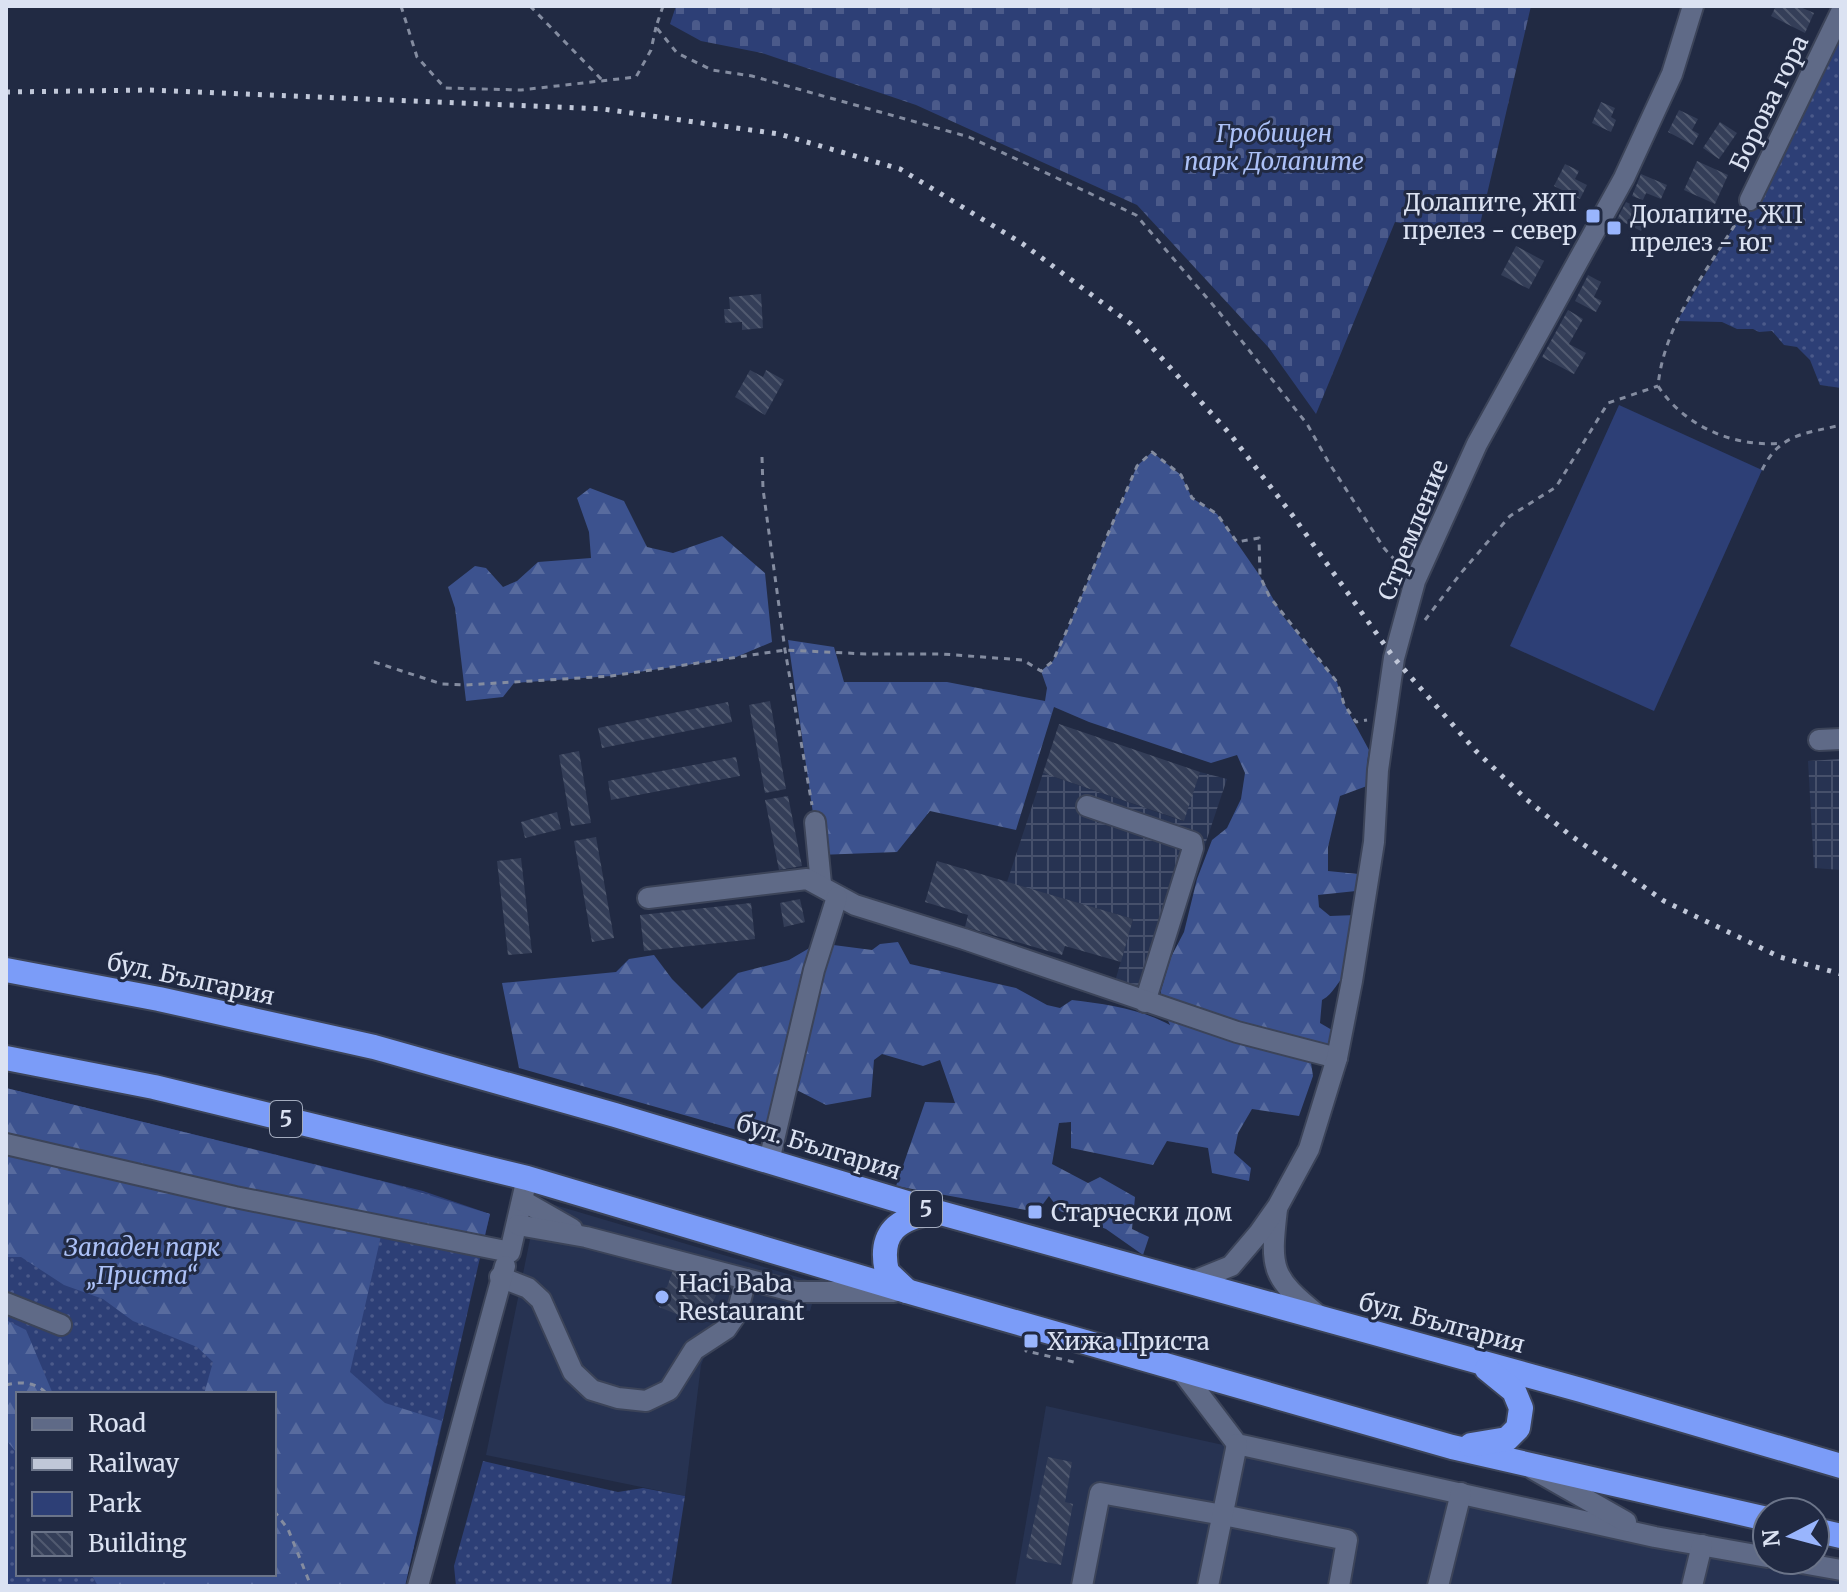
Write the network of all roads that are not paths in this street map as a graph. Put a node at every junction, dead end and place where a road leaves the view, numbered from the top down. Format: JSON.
{"nodes":[{"id":1,"x":1693,"y":6,"type":"edge"},
{"id":2,"x":1840,"y":20,"type":"edge"},
{"id":3,"x":1750,"y":200,"type":"road end"},
{"id":4,"x":1841,"y":739,"type":"edge"},
{"id":5,"x":1819,"y":740,"type":"dead end"},
{"id":6,"x":1087,"y":806,"type":"dead end"},
{"id":7,"x":815,"y":822,"type":"road end"},
{"id":8,"x":829,"y":891,"type":"junction"},
{"id":9,"x":648,"y":898,"type":"dead end"},
{"id":10,"x":6,"y":970,"type":"edge"},
{"id":11,"x":1145,"y":1002,"type":"junction"},
{"id":12,"x":6,"y":1058,"type":"edge"},
{"id":13,"x":1337,"y":1058,"type":"junction"},
{"id":14,"x":6,"y":1144,"type":"edge"},
{"id":15,"x":769,"y":1161,"type":"junction"},
{"id":16,"x":525,"y":1190,"type":"junction"},
{"id":17,"x":1278,"y":1206,"type":"junction"},
{"id":18,"x":937,"y":1212,"type":"junction"},
{"id":19,"x":518,"y":1225,"type":"junction"},
{"id":20,"x":586,"y":1237,"type":"junction"},
{"id":21,"x":510,"y":1252,"type":"junction"},
{"id":22,"x":500,"y":1277,"type":"junction"},
{"id":23,"x":746,"y":1279,"type":"junction"},
{"id":24,"x":1189,"y":1283,"type":"junction"},
{"id":25,"x":910,"y":1292,"type":"junction"},
{"id":26,"x":6,"y":1303,"type":"edge"},
{"id":27,"x":1324,"y":1320,"type":"junction"},
{"id":28,"x":61,"y":1325,"type":"dead end"},
{"id":29,"x":1478,"y":1362,"type":"junction"},
{"id":30,"x":1180,"y":1369,"type":"junction"},
{"id":31,"x":1237,"y":1444,"type":"junction"},
{"id":32,"x":1452,"y":1447,"type":"junction"},
{"id":33,"x":1521,"y":1463,"type":"junction"},
{"id":34,"x":1841,"y":1466,"type":"edge"},
{"id":35,"x":1461,"y":1493,"type":"junction"},
{"id":36,"x":1223,"y":1515,"type":"junction"},
{"id":37,"x":1751,"y":1515,"type":"edge"},
{"id":38,"x":1655,"y":1537,"type":"junction"},
{"id":39,"x":1702,"y":1545,"type":"junction"},
{"id":40,"x":1751,"y":1554,"type":"edge"},
{"id":41,"x":418,"y":1586,"type":"edge"},
{"id":42,"x":1082,"y":1586,"type":"edge"},
{"id":43,"x":1208,"y":1586,"type":"edge"},
{"id":44,"x":1339,"y":1586,"type":"edge"},
{"id":45,"x":1438,"y":1586,"type":"edge"},
{"id":46,"x":1692,"y":1586,"type":"edge"}],
"edges":[{"from":1,"to":13,"type":"street","name":"Стремление"},
{"from":2,"to":3,"type":"street","name":"Борова гора"},
{"from":4,"to":5,"type":"street"},
{"from":6,"to":11,"type":"street"},
{"from":7,"to":8,"type":"street"},
{"from":8,"to":9,"type":"street"},
{"from":8,"to":11,"type":"street"},
{"from":8,"to":15,"type":"street"},
{"from":10,"to":15,"type":"highway","name":"бул. България","number":"5"},
{"from":11,"to":13,"type":"street"},
{"from":12,"to":16,"type":"highway","number":"5"},
{"from":13,"to":17,"type":"street","name":"Стремление"},
{"from":14,"to":21,"type":"street"},
{"from":15,"to":18,"type":"highway","name":"бул. България","number":"5"},
{"from":16,"to":19,"type":"street"},
{"from":16,"to":20,"type":"street"},
{"from":16,"to":25,"type":"highway","number":"5"},
{"from":17,"to":24,"type":"street"},
{"from":17,"to":27,"type":"street"},
{"from":18,"to":24,"type":"highway","name":"бул. България","number":"5"},
{"from":18,"to":25,"type":"highway"},
{"from":19,"to":20,"type":"street"},
{"from":19,"to":21,"type":"street"},
{"from":20,"to":23,"type":"street"},
{"from":21,"to":22,"type":"street"},
{"from":22,"to":23,"type":"street"},
{"from":22,"to":41,"type":"street"},
{"from":23,"to":25,"type":"street"},
{"from":24,"to":27,"type":"highway","name":"бул. България","number":"5"},
{"from":25,"to":30,"type":"highway","number":"5"},
{"from":26,"to":28,"type":"street"},
{"from":27,"to":29,"type":"highway","name":"бул. България","number":"5"},
{"from":29,"to":32,"type":"highway"},
{"from":29,"to":34,"type":"highway","name":"бул. България","number":"5"},
{"from":30,"to":31,"type":"street"},
{"from":30,"to":32,"type":"highway","number":"5"},
{"from":31,"to":35,"type":"street"},
{"from":31,"to":36,"type":"street"},
{"from":32,"to":33,"type":"highway","number":"5"},
{"from":33,"to":37,"type":"highway","number":"5"},
{"from":33,"to":38,"type":"street"},
{"from":35,"to":38,"type":"street"},
{"from":35,"to":45,"type":"street"},
{"from":36,"to":42,"type":"street"},
{"from":36,"to":43,"type":"street"},
{"from":36,"to":44,"type":"street"},
{"from":38,"to":39,"type":"street"},
{"from":39,"to":40,"type":"street"},
{"from":39,"to":46,"type":"street"}]}
